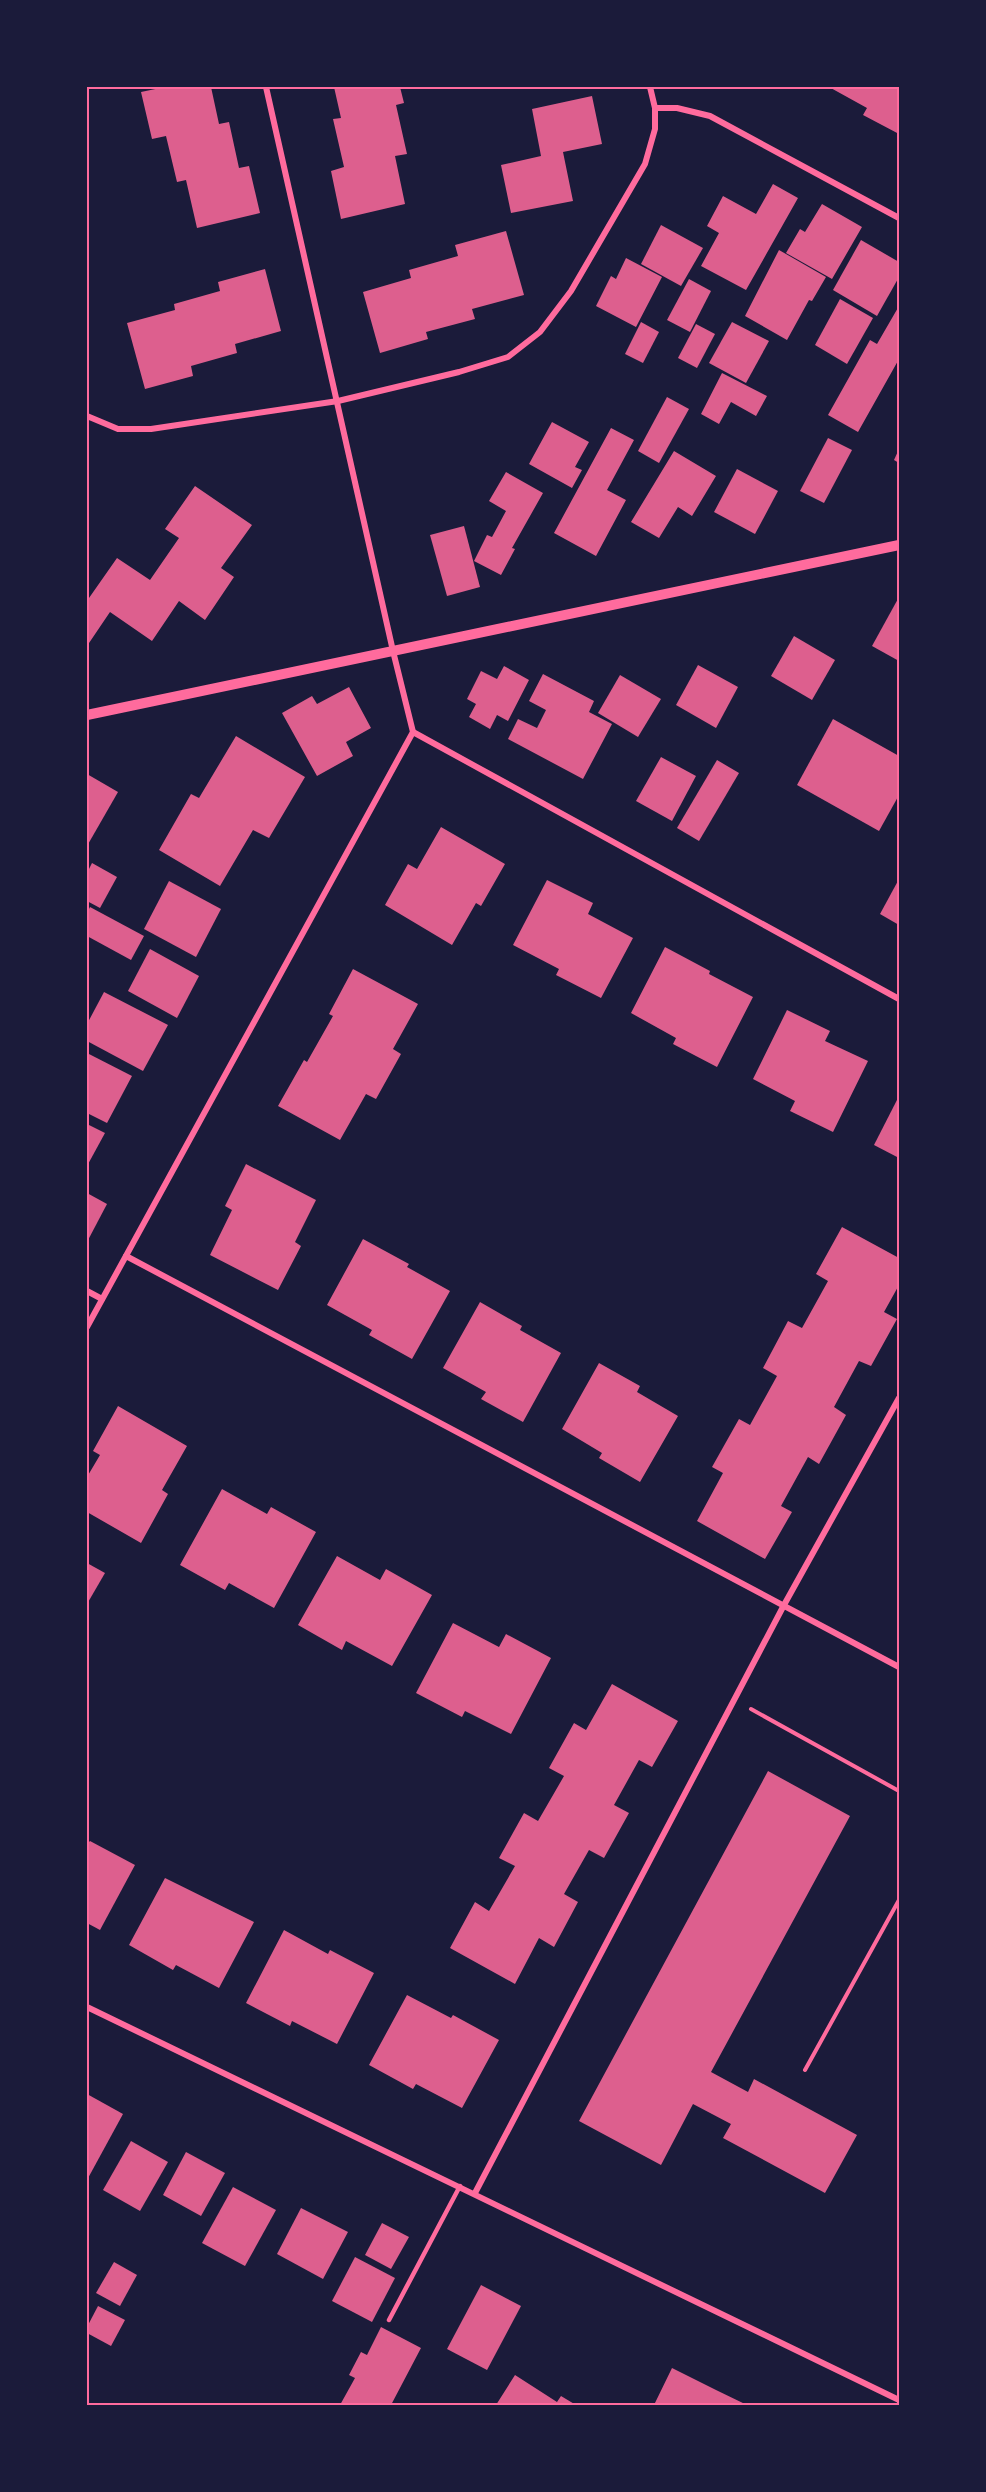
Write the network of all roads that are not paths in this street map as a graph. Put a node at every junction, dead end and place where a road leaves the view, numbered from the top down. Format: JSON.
{"nodes":[{"id":1,"x":266,"y":87,"type":"edge"},
{"id":2,"x":650,"y":87,"type":"edge"},
{"id":3,"x":655,"y":108,"type":"junction"},
{"id":4,"x":899,"y":218,"type":"edge"},
{"id":5,"x":338,"y":401,"type":"junction"},
{"id":6,"x":87,"y":416,"type":"edge"},
{"id":7,"x":899,"y":545,"type":"edge"},
{"id":8,"x":393,"y":651,"type":"junction"},
{"id":9,"x":87,"y":715,"type":"edge"},
{"id":10,"x":413,"y":732,"type":"junction"},
{"id":11,"x":899,"y":999,"type":"edge"},
{"id":12,"x":126,"y":1256,"type":"junction"},
{"id":13,"x":87,"y":1291,"type":"edge"},
{"id":14,"x":102,"y":1299,"type":"junction"},
{"id":15,"x":87,"y":1327,"type":"edge"},
{"id":16,"x":899,"y":1398,"type":"edge"},
{"id":17,"x":784,"y":1605,"type":"junction"},
{"id":18,"x":899,"y":1667,"type":"edge"},
{"id":19,"x":87,"y":2007,"type":"edge"},
{"id":20,"x":460,"y":2186,"type":"junction"},
{"id":21,"x":475,"y":2193,"type":"junction"},
{"id":22,"x":389,"y":2320,"type":"dead end"},
{"id":23,"x":899,"y":2400,"type":"edge"}],
"edges":[{"from":1,"to":5,"type":"street"},
{"from":2,"to":3,"type":"street"},
{"from":3,"to":4,"type":"street"},
{"from":3,"to":5,"type":"street"},
{"from":5,"to":6,"type":"street"},
{"from":5,"to":8,"type":"street"},
{"from":7,"to":8,"type":"street"},
{"from":8,"to":9,"type":"street"},
{"from":8,"to":10,"type":"street"},
{"from":10,"to":11,"type":"street"},
{"from":10,"to":12,"type":"street"},
{"from":12,"to":14,"type":"street"},
{"from":12,"to":17,"type":"street"},
{"from":13,"to":14,"type":"street"},
{"from":14,"to":15,"type":"street"},
{"from":16,"to":17,"type":"street"},
{"from":17,"to":18,"type":"street"},
{"from":17,"to":21,"type":"street"},
{"from":19,"to":20,"type":"street"},
{"from":20,"to":21,"type":"street"},
{"from":20,"to":22,"type":"lane"},
{"from":21,"to":23,"type":"street"}]}
